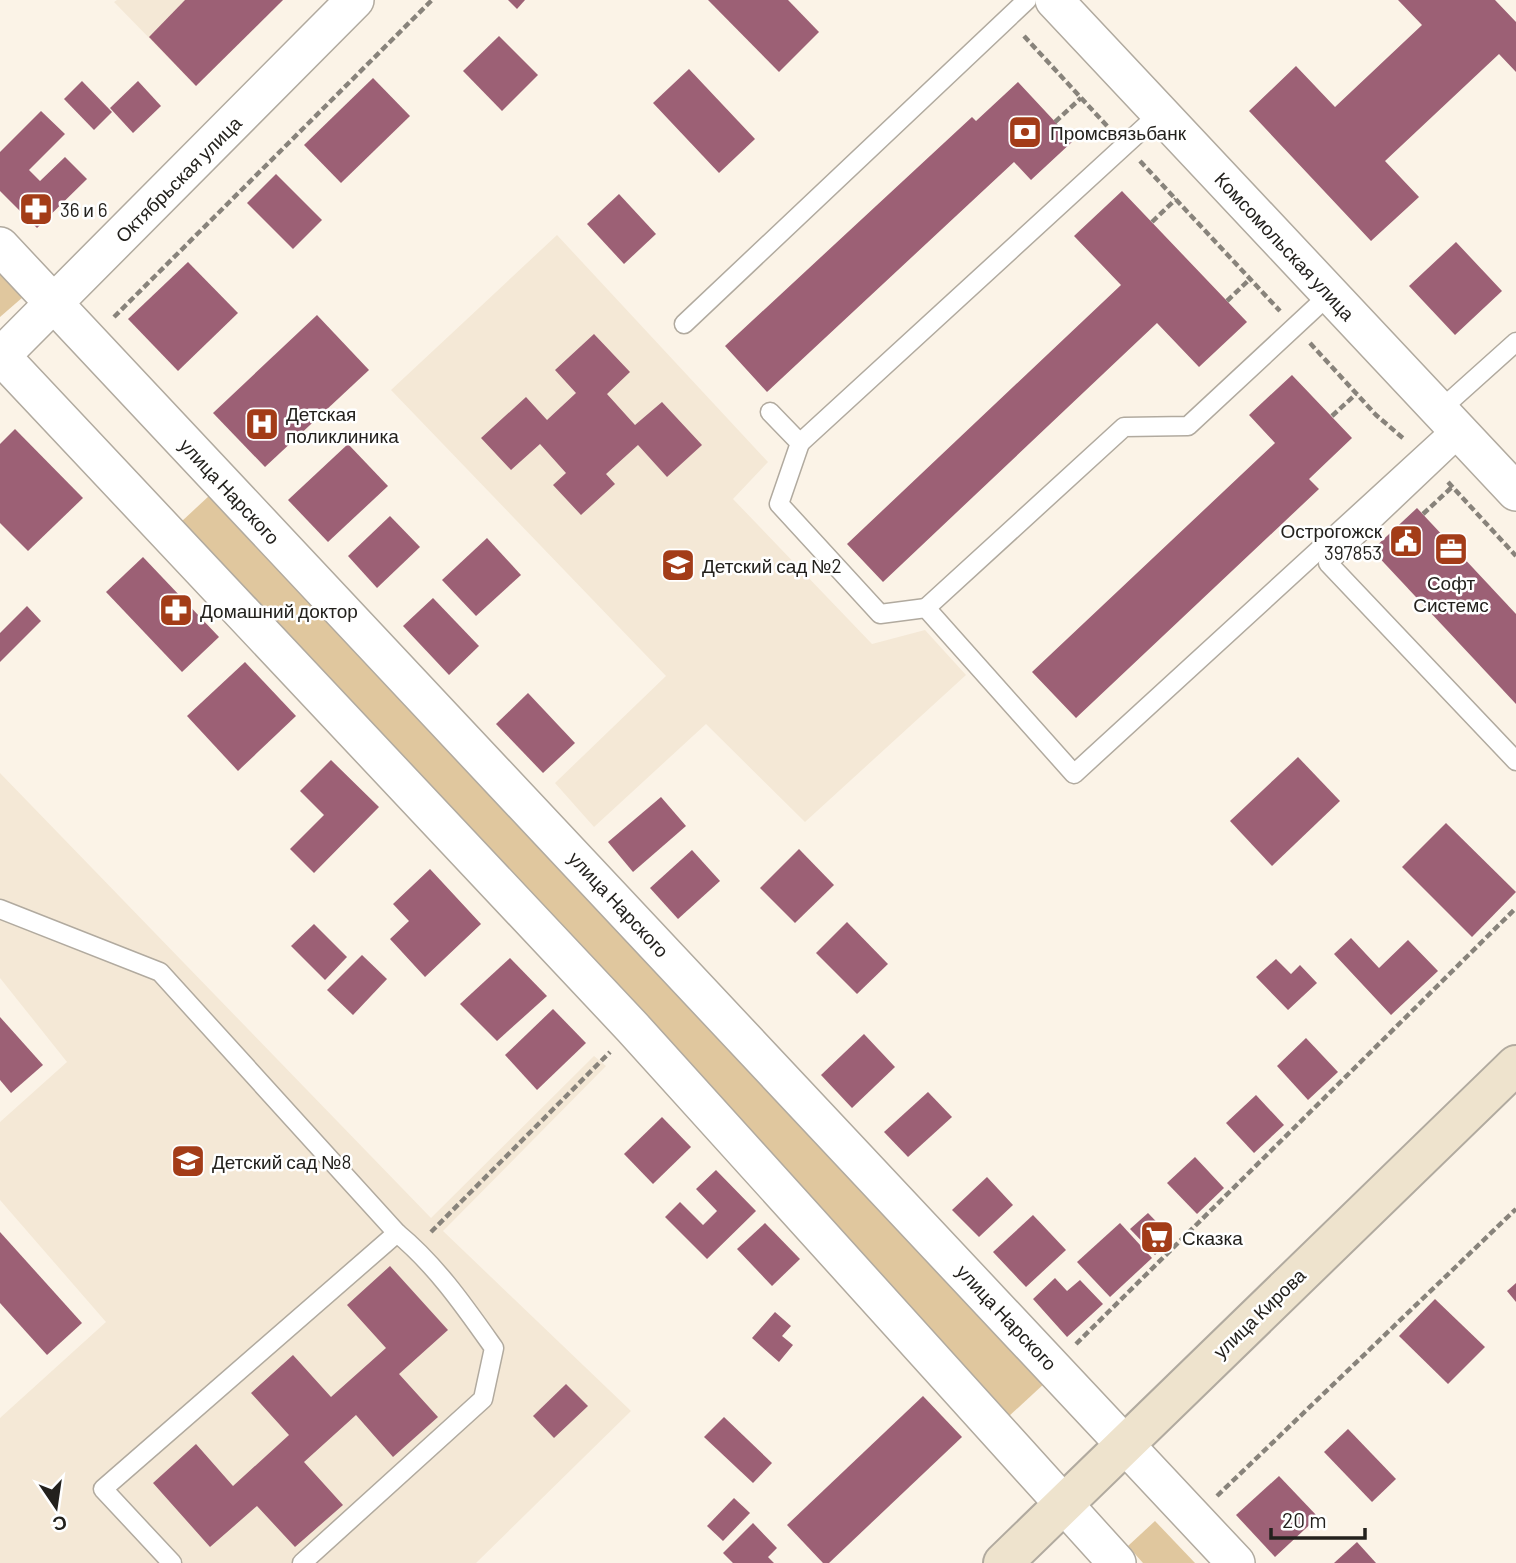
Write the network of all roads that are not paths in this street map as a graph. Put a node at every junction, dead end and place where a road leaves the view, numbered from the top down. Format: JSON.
{"nodes":[{"id":1,"x":355,"y":0,"type":"edge"},
{"id":2,"x":1027,"y":0,"type":"edge"},
{"id":3,"x":1055,"y":0,"type":"edge"},
{"id":4,"x":1160,"y":113,"type":"junction"},
{"id":5,"x":0,"y":246,"type":"edge"},
{"id":6,"x":1330,"y":294,"type":"junction"},
{"id":7,"x":55,"y":305,"type":"junction"},
{"id":8,"x":684,"y":324,"type":"dead end"},
{"id":9,"x":1516,"y":342,"type":"edge"},
{"id":10,"x":0,"y":357,"type":"edge"},
{"id":11,"x":770,"y":412,"type":"dead end"},
{"id":12,"x":1452,"y":424,"type":"junction"},
{"id":13,"x":800,"y":443,"type":"junction"},
{"id":14,"x":1427,"y":460,"type":"junction"},
{"id":15,"x":1516,"y":492,"type":"edge"},
{"id":16,"x":926,"y":608,"type":"junction"},
{"id":17,"x":1516,"y":761,"type":"edge"},
{"id":18,"x":0,"y":909,"type":"edge"},
{"id":19,"x":1516,"y":1065,"type":"edge"},
{"id":20,"x":397,"y":1233,"type":"junction"},
{"id":21,"x":1126,"y":1443,"type":"junction"},
{"id":22,"x":1062,"y":1505,"type":"junction"},
{"id":23,"x":172,"y":1563,"type":"edge"},
{"id":24,"x":302,"y":1563,"type":"edge"},
{"id":25,"x":1003,"y":1563,"type":"edge"},
{"id":26,"x":1117,"y":1563,"type":"edge"},
{"id":27,"x":1236,"y":1563,"type":"edge"}],
"edges":[{"from":1,"to":7,"type":"street","name":"Октябрьская улица"},
{"from":2,"to":8,"type":"lane"},
{"from":3,"to":4,"type":"street","name":"Комсомольская улица"},
{"from":4,"to":6,"type":"street","name":"Комсомольская улица"},
{"from":4,"to":13,"type":"lane"},
{"from":5,"to":7,"type":"street","name":"улица Нарского"},
{"from":6,"to":12,"type":"street","name":"Комсомольская улица"},
{"from":6,"to":16,"type":"lane"},
{"from":7,"to":10,"type":"street","name":"Октябрьская улица"},
{"from":7,"to":21,"type":"street","name":"улица Нарского"},
{"from":9,"to":12,"type":"lane"},
{"from":10,"to":22,"type":"street"},
{"from":11,"to":13,"type":"lane"},
{"from":12,"to":14,"type":"lane"},
{"from":12,"to":15,"type":"street","name":"Комсомольская улица"},
{"from":13,"to":16,"type":"lane"},
{"from":14,"to":16,"type":"lane"},
{"from":14,"to":17,"type":"lane"},
{"from":18,"to":20,"type":"lane"},
{"from":19,"to":21,"type":"main road","name":"улица Кирова"},
{"from":20,"to":23,"type":"lane"},
{"from":20,"to":24,"type":"lane"},
{"from":21,"to":22,"type":"main road","name":"улица Кирова"},
{"from":21,"to":27,"type":"street","name":"улица Нарского"},
{"from":22,"to":25,"type":"main road","name":"улица Кирова"},
{"from":22,"to":26,"type":"street"}]}
